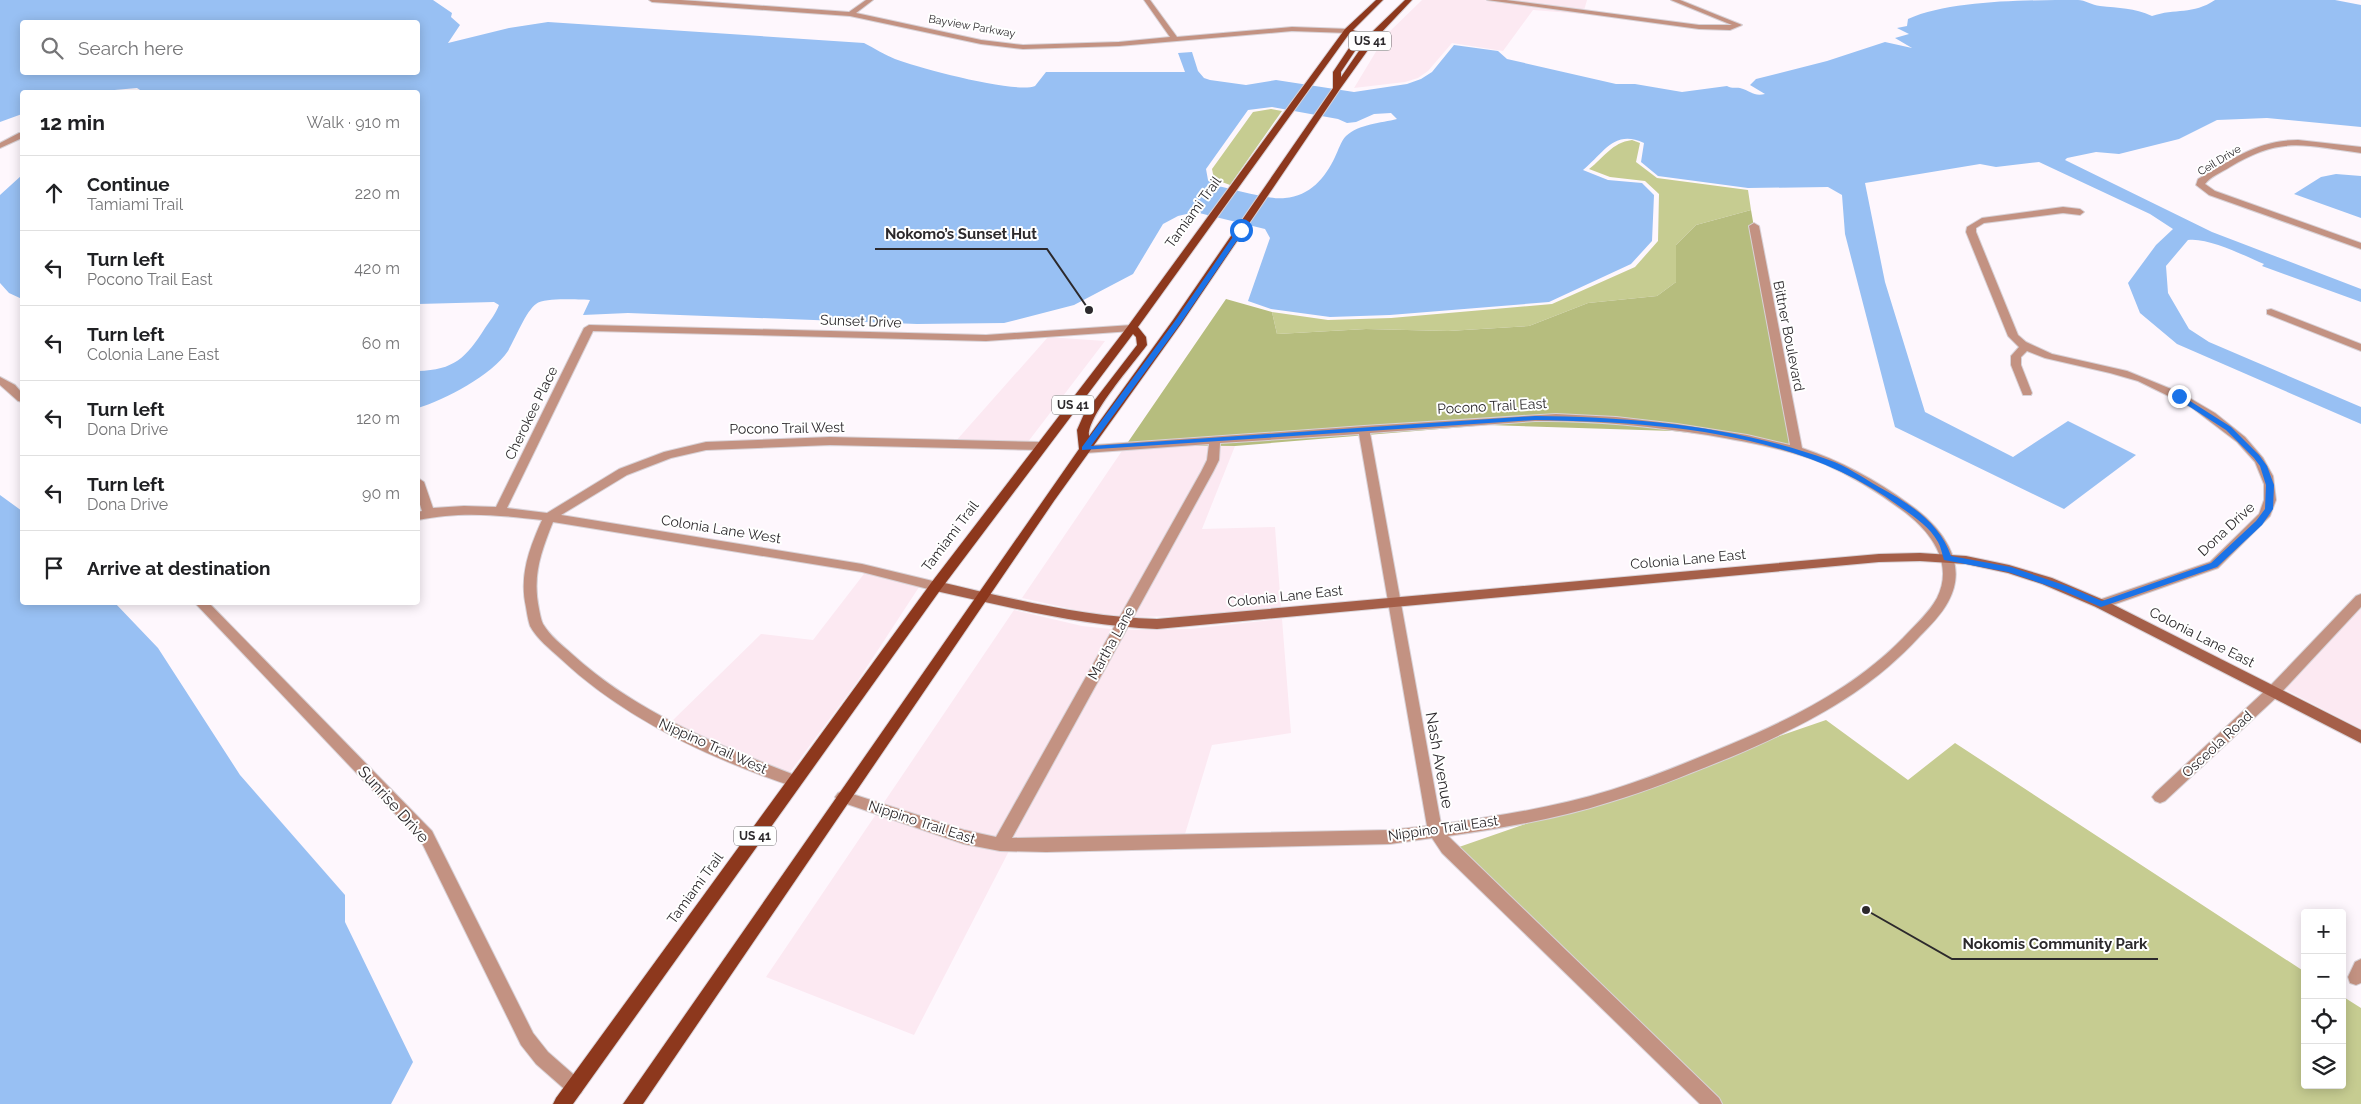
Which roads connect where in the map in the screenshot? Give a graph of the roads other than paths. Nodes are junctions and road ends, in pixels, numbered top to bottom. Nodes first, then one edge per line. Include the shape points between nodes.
1 (652, 0) edge
2 (870, 0) edge
3 (1147, 0) edge
4 (1380, 0) edge
5 (1409, 0) edge
6 (1490, 0) edge
7 (1674, 0) edge
8 (850, 14) junction
9 (1348, 31) junction
10 (1176, 40) junction
11 (1337, 88) junction
12 (20, 136) edge
13 (0, 146) edge
14 (2361, 150) edge
15 (2080, 212) dead end
16 (1754, 226) dead end
17 (2361, 246) edge
18 (2271, 312) dead end
19 (590, 328) joint
20 (1132, 328) junction
21 (2026, 346) junction
22 (2361, 348) edge
23 (0, 380) edge
24 (2027, 393) dead end
25 (20, 397) edge
26 (1364, 429) junction
27 (1215, 440) junction
28 (1042, 446) junction
29 (1085, 449) junction
30 (1797, 451) junction
31 (420, 495) edge
32 (500, 511) junction
33 (423, 514) edge
34 (550, 517) junction
35 (1947, 558) junction
36 (936, 586) junction
37 (983, 596) junction
38 (2361, 599) edge
39 (1394, 601) junction
40 (2101, 604) junction
41 (203, 605) edge
42 (1122, 624) junction
43 (2274, 691) junction
44 (2361, 737) edge
45 (795, 781) junction
46 (843, 796) junction
47 (2160, 797) dead end
48 (1436, 832) junction
49 (1000, 844) junction
50 (575, 1086) junction
51 (562, 1104) edge
52 (632, 1104) edge
53 (1713, 1104) edge

1 - 8 street, Bayview Parkway
2 - 8 street
3 - 10 street
4 - 9 main road, Tamiami Trail / US 41
5 - 11 main road, US 41 via 1375,34
6 - 7 street via 1699,27 1730,28 1738,25
8 - 10 street, Bayview Parkway via 1008,46 1068,47
9 - 10 street, Bayview Parkway via 1292,29
9 - 11 main road via 1359,39 1337,72
9 - 20 main road, Tamiami Trail / US 41
11 - 29 main road, US 41 via 1177,322
12 - 13 street
14 - 17 street, Ceil Drive via 2270,145 2201,181 2200,185 2212,193
15 - 21 street, Dona Drive via 2063,210 1982,221 1972,227 1971,232 2013,336
16 - 30 street, Bittner Boulevard
18 - 22 street
19 - 20 street, Sunset Drive via 978,338
19 - 32 street, Cherokee Place
20 - 28 main road, Tamiami Trail / US 41
20 - 29 main road via 1143,338 1142,345 1090,414 1083,430
21 - 24 street via 2016,356 2016,365
21 - 40 street, Dona Drive via 2126,374 2195,405 2229,428 2249,447 2263,466 2270,485 2271,501 2264,516 2214,565
23 - 25 street
26 - 27 street, Pocono Trail East
26 - 30 street, Pocono Trail East via 1506,419 1586,418 1717,433
26 - 39 street, Nash Avenue
27 - 29 street, Pocono Trail East
27 - 42 street, Martha Lane via 1213,460 1207,472
28 - 34 street, Pocono Trail West via 830,441 706,446 668,455 623,472
28 - 36 main road, Tamiami Trail / US 41
29 - 37 main road, US 41
30 - 35 street, Pocono Trail East via 1840,467 1906,506 1934,530 1942,541
31 - 33 street
32 - 33 street, Colonia Lane West
32 - 34 street, Colonia Lane West
34 - 36 street, Colonia Lane West via 862,568
34 - 45 street, Nippino Trail West via 534,553 529,591 536,624 547,640 583,672 653,719 725,754
35 - 39 street, Colonia Lane East via 1879,558
35 - 40 street, Colonia Lane East via 2008,569
35 - 48 street, Nippino Trail East via 1949,583 1945,596 1932,614 1887,664 1863,684 1816,712 1734,749 1609,796 1564,808
36 - 37 street, Colonia Lane East
36 - 45 main road, Tamiami Trail / US 41
37 - 42 street, Colonia Lane East via 1086,620
37 - 46 main road, US 41
38 - 43 street, Osceola Road
39 - 42 street, Colonia Lane East via 1190,623
39 - 48 street, Nash Avenue
40 - 43 street, Colonia Lane East
41 - 50 street, Sunrise Drive via 426,836 527,1039 542,1058
42 - 49 street, Martha Lane
43 - 44 street, Colonia Lane East
43 - 47 street, Osceola Road
45 - 50 main road, Tamiami Trail / US 41
46 - 49 street, Nippino Trail East via 964,837
46 - 52 main road, US 41
48 - 49 street, Nippino Trail East via 1390,837
48 - 53 street, Nash Avenue via 1513,913
50 - 51 main road, Tamiami Trail / US 41

